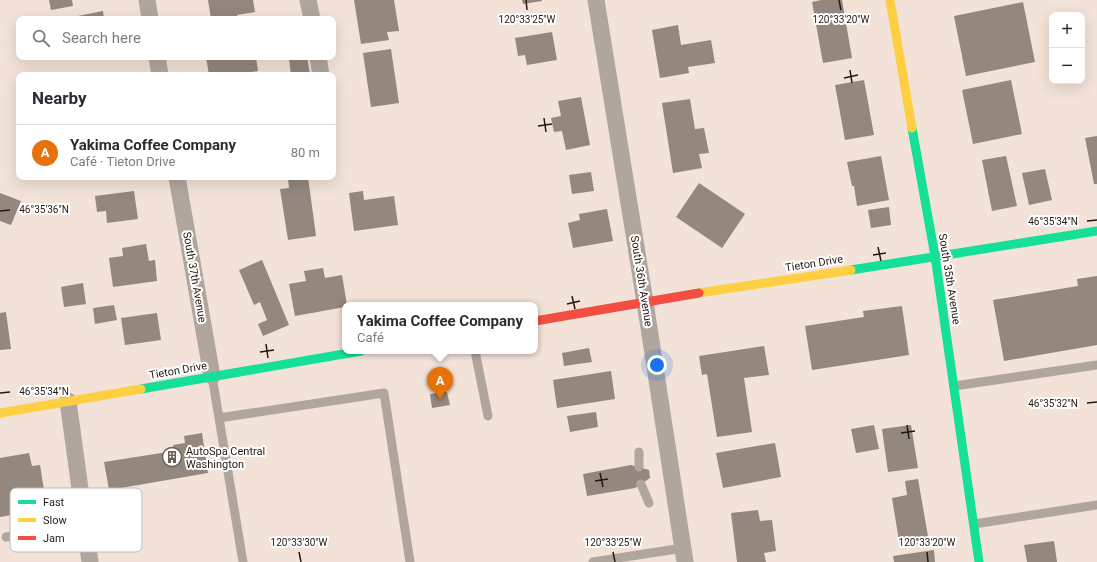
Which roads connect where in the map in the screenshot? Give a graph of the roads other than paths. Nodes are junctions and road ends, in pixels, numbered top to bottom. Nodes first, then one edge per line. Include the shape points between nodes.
1 (147, 0) edge
2 (308, 0) edge
3 (596, 0) edge
4 (890, 0) edge
5 (150, 16) edge
6 (311, 16) edge
7 (157, 60) edge
8 (318, 60) edge
9 (159, 72) edge
10 (320, 72) edge
11 (179, 180) edge
12 (1097, 231) edge
13 (935, 256) junction
14 (645, 302) junction
15 (538, 320) edge
16 (343, 354) edge
17 (476, 354) edge
18 (1097, 365) edge
19 (212, 376) junction
20 (954, 386) junction
21 (68, 401) junction
22 (0, 413) edge
23 (488, 416) dead end
24 (219, 418) junction
25 (639, 452) dead end
26 (639, 467) dead end
27 (641, 484) dead end
28 (80, 488) edge
29 (649, 502) dead end
30 (1097, 505) edge
31 (974, 524) junction
32 (10, 536) edge
33 (6, 537) dead end
34 (89, 552) edge
35 (684, 555) edge
36 (90, 562) edge
37 (243, 562) edge
38 (410, 562) edge
39 (593, 562) edge
40 (980, 562) edge

1 - 5 street
2 - 6 street
3 - 14 street, South 36th Avenue
4 - 13 main road, South 35th Avenue
7 - 9 street
8 - 10 street
11 - 19 street, South 37th Avenue
12 - 13 main road, Tieton Drive
13 - 14 main road, Tieton Drive
13 - 20 main road, South 35th Avenue
14 - 15 main road, Tieton Drive
14 - 35 street, South 36th Avenue
16 - 19 main road, Tieton Drive
17 - 23 lane
18 - 20 lane
19 - 21 main road, Tieton Drive
19 - 24 lane
20 - 31 main road, South 35th Avenue
21 - 22 main road, Tieton Drive
21 - 28 street
24 - 37 lane
24 - 38 lane via 384,393
25 - 26 lane
27 - 29 lane
30 - 31 lane
31 - 40 main road, South 35th Avenue
32 - 33 lane
34 - 36 street
35 - 39 lane

